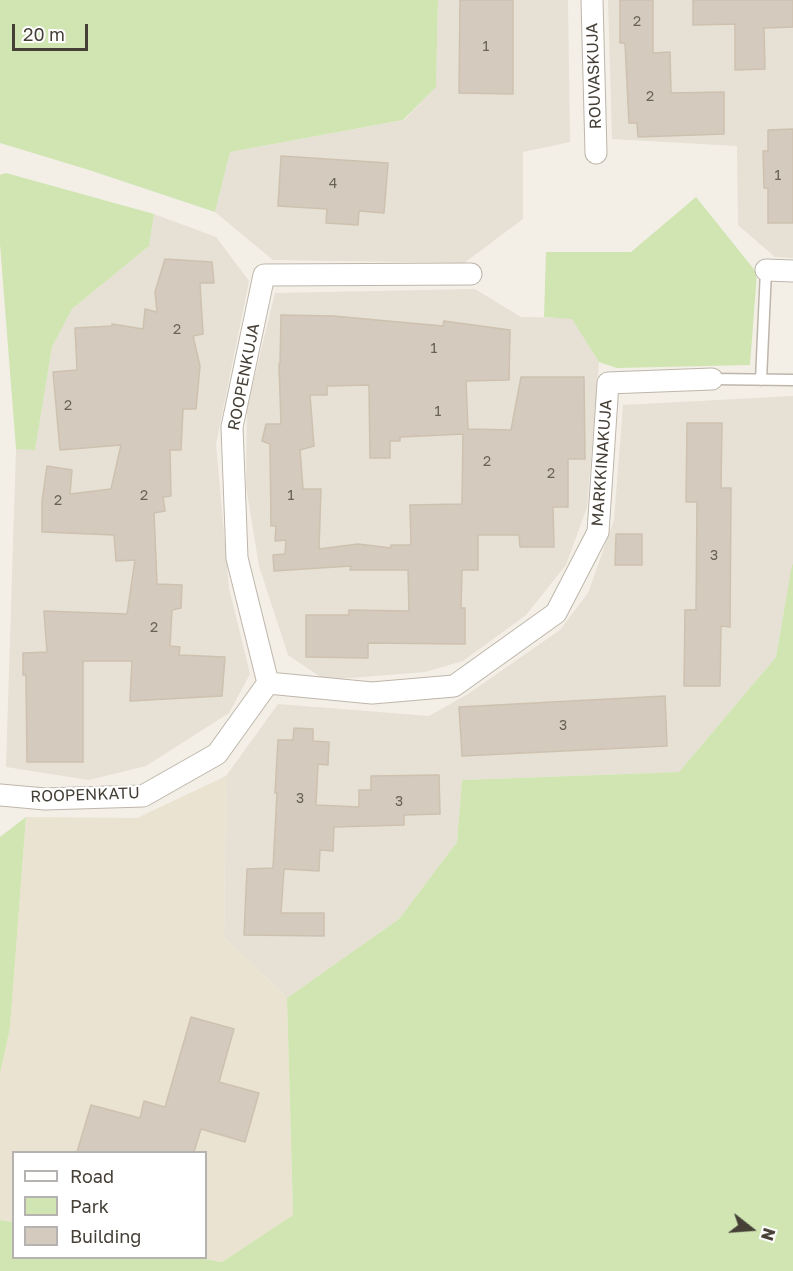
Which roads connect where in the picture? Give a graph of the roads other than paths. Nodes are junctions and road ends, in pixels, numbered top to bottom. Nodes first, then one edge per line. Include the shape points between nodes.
1 (592, 0) edge
2 (596, 153) dead end
3 (766, 270) joint
4 (793, 271) edge
5 (471, 274) dead end
6 (712, 379) joint
7 (761, 380) junction
8 (793, 380) edge
9 (268, 683) junction
10 (0, 795) edge

1 - 2 street, ROUVASKUJA
3 - 4 street
3 - 7 lane
5 - 9 street, ROOPENKUJA via 264,275 232,427 237,558
6 - 7 lane
6 - 9 street, MARKKINAKUJA via 608,383 598,532 556,612 454,686 372,693
7 - 8 lane
9 - 10 street, ROOPENKATU via 217,754 143,796 45,799

